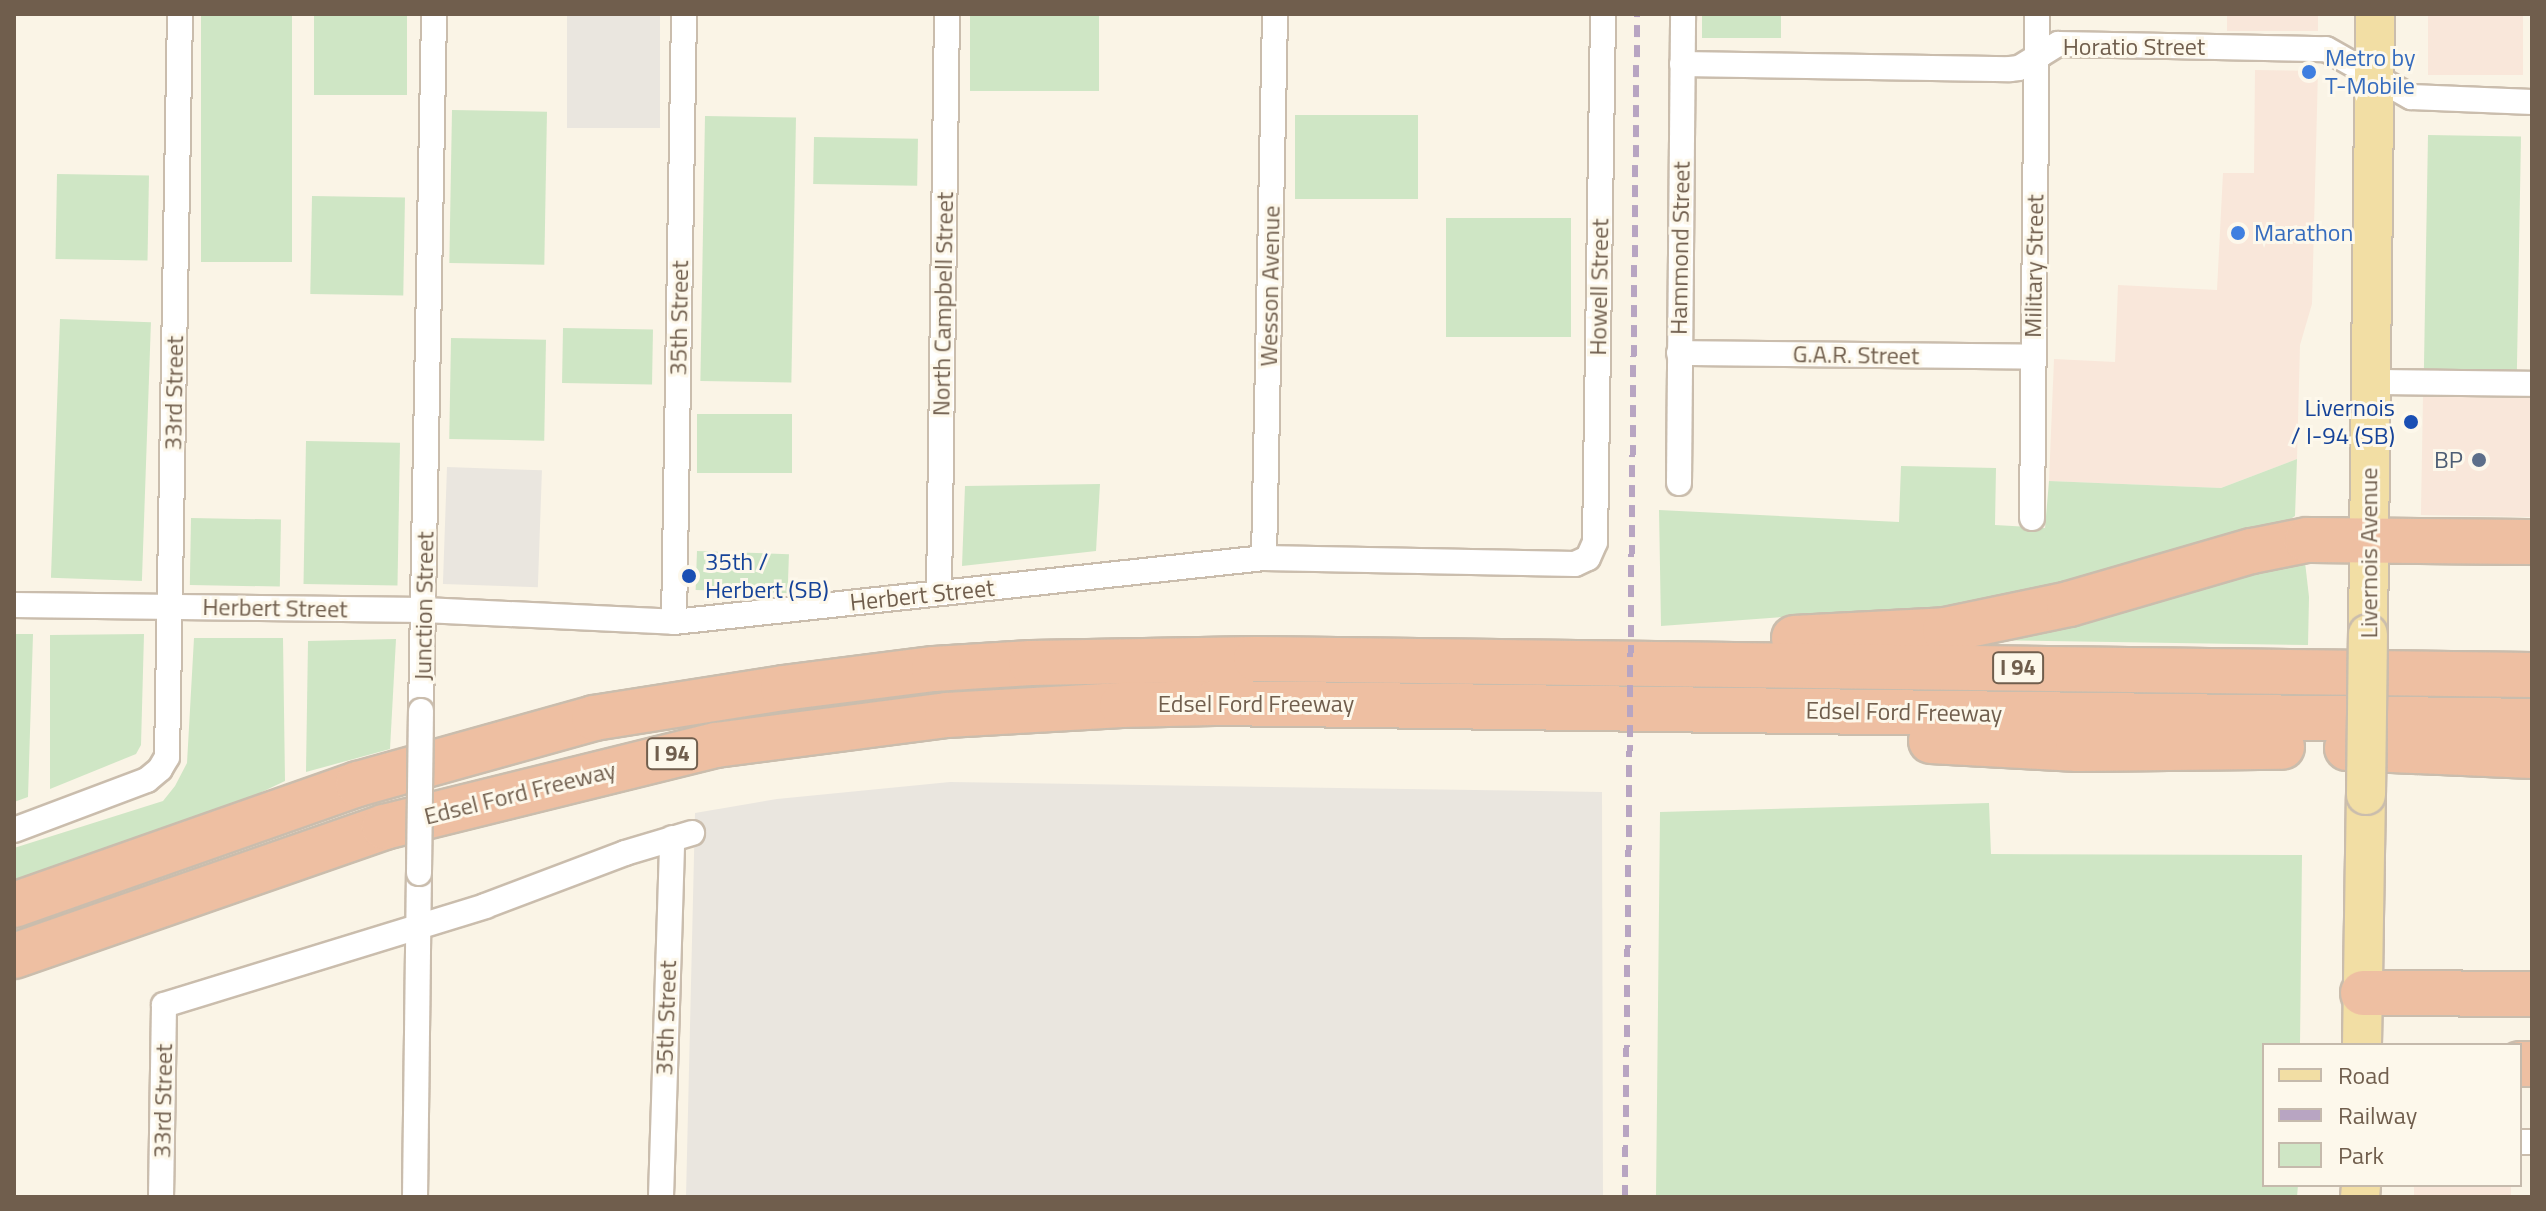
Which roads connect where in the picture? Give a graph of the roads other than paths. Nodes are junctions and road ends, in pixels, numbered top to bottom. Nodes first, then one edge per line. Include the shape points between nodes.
1 (180, 14) edge
2 (434, 14) edge
3 (684, 14) edge
4 (947, 14) edge
5 (1275, 14) edge
6 (1603, 14) edge
7 (1683, 14) edge
8 (2037, 14) edge
9 (2375, 14) edge
10 (2036, 56) junction
11 (1682, 64) junction
12 (2375, 78) junction
13 (2532, 102) edge
14 (1679, 353) junction
15 (2033, 357) junction
16 (2371, 382) junction
17 (2532, 384) edge
18 (1679, 483) dead end
19 (2032, 518) dead end
20 (2532, 542) edge
21 (2368, 551) junction
22 (1264, 558) junction
23 (1588, 558) joint
24 (939, 593) junction
25 (14, 605) edge
26 (170, 607) junction
27 (424, 610) junction
28 (674, 622) junction
29 (1504, 661) junction
30 (2532, 675) edge
31 (1577, 709) junction
32 (2532, 721) edge
33 (2532, 756) edge
34 (14, 830) edge
35 (14, 905) edge
36 (115, 922) junction
37 (420, 926) junction
38 (14, 956) edge
39 (14, 981) edge
40 (2363, 993) junction
41 (2532, 994) edge
42 (2362, 1043) edge
43 (161, 1197) edge
44 (415, 1197) edge
45 (661, 1197) edge

1 - 26 street, 33rd Street
2 - 27 street, Junction Street
3 - 28 street, 35th Street
4 - 24 street, North Campbell Street
5 - 22 street, Wesson Avenue
6 - 23 street, Howell Street via 1595,542
7 - 11 street, Hammond Street
8 - 10 street, Military Street
9 - 12 main road, Livernois Avenue
10 - 11 street, Horatio Street via 2010,69
10 - 12 street, Horatio Street via 2058,44 2326,49
10 - 15 street, Military Street
11 - 14 street, Hammond Street
12 - 13 street, Horatio Street via 2411,97
12 - 16 main road, Livernois Avenue
14 - 15 street, G.A.R. Street
14 - 18 street, Hammond Street
15 - 19 street, Military Street
16 - 17 street
16 - 21 main road, Livernois Avenue
20 - 21 highway
21 - 29 highway via 2307,540 2069,604 1945,630 1573,647
21 - 40 main road, Livernois Avenue, bridge
22 - 23 street, Herbert Street via 1575,564
22 - 24 street, Herbert Street
24 - 28 street, Herbert Street
25 - 26 street, Herbert Street
26 - 27 street, Herbert Street
26 - 34 street, 33rd Street via 168,742 160,769 147,780
27 - 28 street, Herbert Street
27 - 37 street, Junction Street, bridge
29 - 30 highway, Edsel Ford Freeway / I 94
29 - 35 highway, Edsel Ford Freeway / I 94 via 1256,659 934,669 594,718 358,784
31 - 32 highway, Edsel Ford Freeway / I 94
31 - 33 highway via 1697,731 2078,749 2294,746
31 - 36 highway, Edsel Ford Freeway / I 94 via 1122,705 947,715 716,745 384,827
36 - 38 highway, Edsel Ford Freeway / I 94
36 - 39 highway via 53,963
37 - 43 street, 33rd Street via 164,1005
37 - 44 street, Junction Street
37 - 45 street, 35th Street via 682,836
40 - 41 highway
40 - 42 main road, Livernois Avenue

